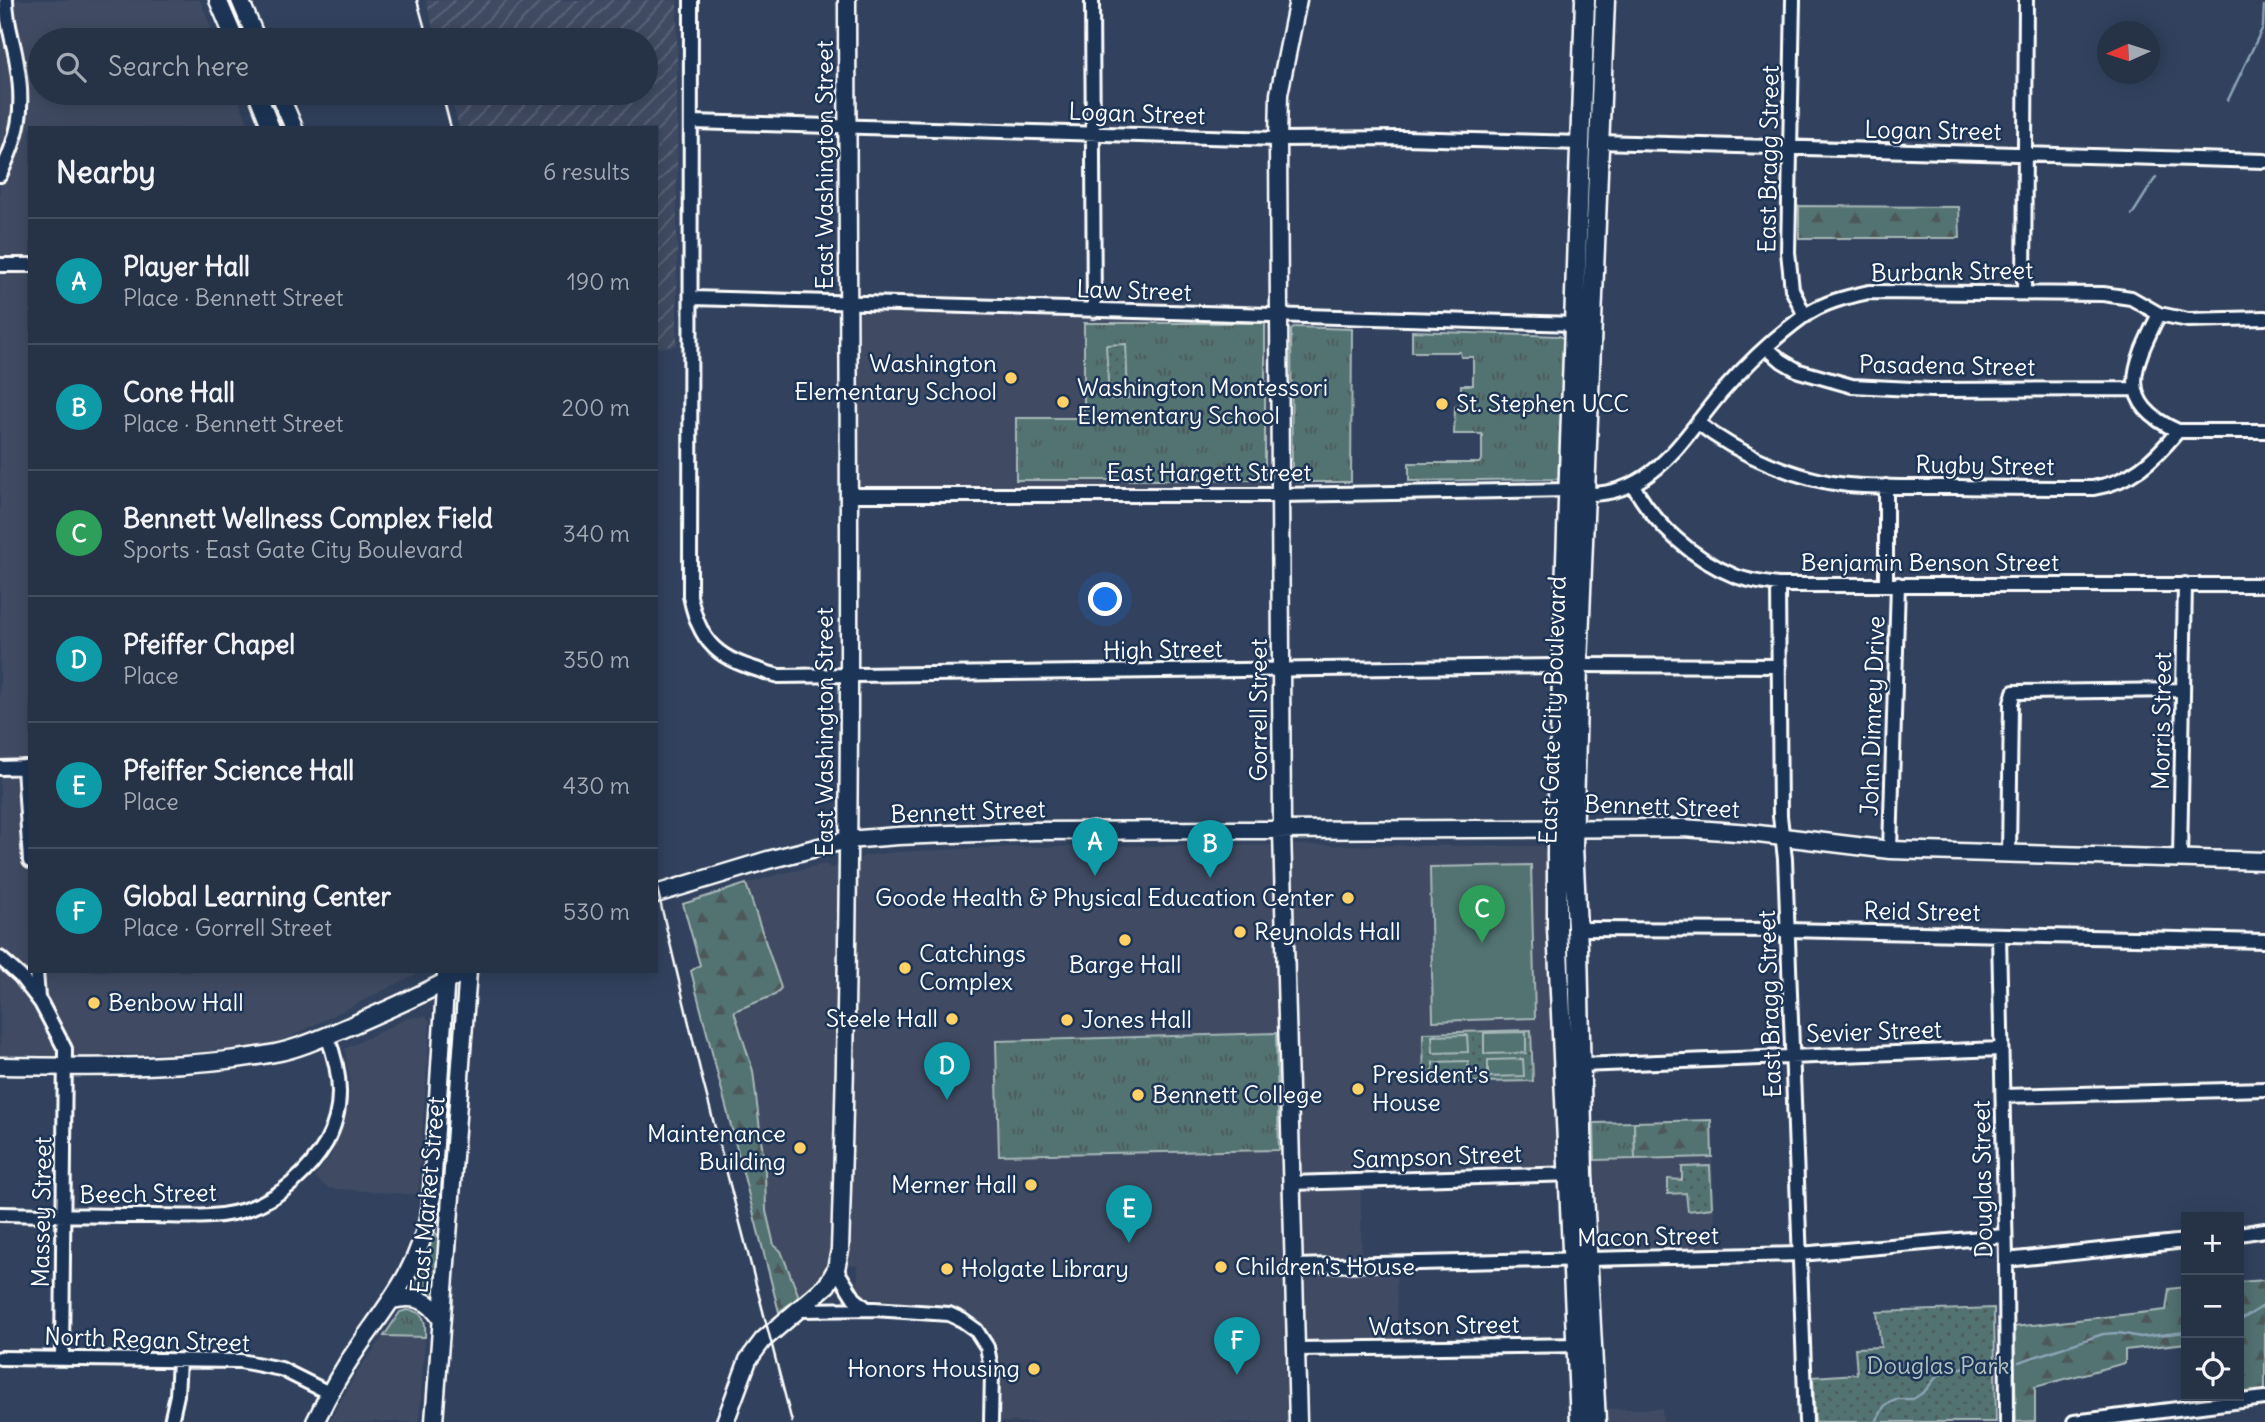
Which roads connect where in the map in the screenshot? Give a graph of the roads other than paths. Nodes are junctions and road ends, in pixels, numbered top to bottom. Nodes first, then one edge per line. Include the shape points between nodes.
1 (6, 0) edge
2 (218, 0) edge
3 (240, 0) edge
4 (691, 0) edge
5 (847, 0) edge
6 (1092, 0) edge
7 (1298, 0) edge
8 (1585, 0) edge
9 (1605, 0) edge
10 (1793, 0) edge
11 (2026, 0) edge
12 (229, 28) edge
13 (252, 28) edge
14 (262, 105) edge
15 (284, 105) edge
16 (692, 122) junction
17 (270, 126) edge
18 (293, 126) edge
19 (848, 126) junction
20 (1092, 133) junction
21 (1278, 139) junction
22 (1590, 142) junction
23 (1790, 149) junction
24 (2025, 155) junction
25 (2265, 162) edge
26 (0, 175) edge
27 (0, 264) edge
28 (28, 265) edge
29 (2024, 292) junction
30 (692, 298) junction
31 (848, 302) junction
32 (1094, 311) junction
33 (2159, 314) junction
34 (1278, 316) junction
35 (1805, 316) junction
36 (2265, 318) edge
37 (1575, 324) junction
38 (1767, 348) junction
39 (2134, 389) junction
40 (1698, 423) junction
41 (2178, 431) junction
42 (2265, 431) edge
43 (1633, 485) junction
44 (1886, 486) junction
45 (1576, 492) junction
46 (850, 495) junction
47 (1280, 495) junction
48 (1892, 584) junction
49 (2185, 584) junction
50 (1778, 585) junction
51 (2265, 585) edge
52 (1570, 665) junction
53 (1779, 666) junction
54 (1281, 670) junction
55 (849, 675) junction
56 (2183, 690) junction
57 (27, 767) edge
58 (0, 768) edge
59 (28, 798) edge
60 (1565, 827) junction
61 (1282, 831) junction
62 (1782, 838) junction
63 (848, 841) junction
64 (1890, 850) junction
65 (2008, 855) junction
66 (2180, 859) junction
67 (2265, 861) edge
68 (658, 893) edge
69 (1577, 929) junction
70 (1787, 930) junction
71 (1999, 935) junction
72 (2265, 941) edge
73 (0, 958) edge
74 (36, 973) edge
75 (467, 973) edge
76 (446, 977) edge
77 (38, 998) junction
78 (327, 1036) junction
79 (2001, 1049) junction
80 (1793, 1056) junction
81 (1580, 1065) junction
82 (0, 1066) edge
83 (65, 1066) junction
84 (2265, 1089) edge
85 (2003, 1096) junction
86 (1575, 1174) junction
87 (1292, 1183) junction
88 (431, 1206) junction
89 (0, 1214) edge
90 (63, 1216) junction
91 (2265, 1230) edge
92 (447, 1232) junction
93 (2244, 1233) edge
94 (2004, 1236) junction
95 (2181, 1242) edge
96 (1800, 1254) junction
97 (1579, 1260) junction
98 (2006, 1260) junction
99 (1293, 1266) junction
100 (836, 1269) junction
101 (392, 1300) junction
102 (867, 1309) junction
103 (800, 1310) junction
104 (441, 1319) junction
105 (1584, 1345) junction
106 (1296, 1349) junction
107 (0, 1358) edge
108 (62, 1358) junction
109 (179, 1361) junction
110 (329, 1393) junction
111 (2265, 1398) edge
112 (171, 1422) edge
113 (315, 1422) edge
114 (434, 1422) edge
115 (724, 1422) edge
116 (991, 1422) edge
117 (1298, 1422) edge
118 (1580, 1422) edge
119 (1596, 1422) edge
120 (1806, 1422) edge
121 (2007, 1422) edge
122 (2074, 1422) edge

1 - 26 street via 21,111 20,127
2 - 12 street
3 - 13 street
4 - 16 street, High Street
5 - 19 street, East Washington Street
6 - 20 street
7 - 21 street, Gorrell Street via 1279,94
8 - 22 main road, East Gate City Boulevard
9 - 22 main road, East Gate City Boulevard
10 - 23 street, East Bragg Street
11 - 24 street
14 - 17 street
15 - 18 street
16 - 19 street, Logan Street
16 - 30 street, High Street
19 - 20 street, Logan Street
19 - 31 street, East Washington Street
20 - 21 street, Logan Street
20 - 32 street
21 - 22 street, Logan Street
21 - 34 street, Gorrell Street
22 - 23 street, Logan Street
22 - 37 main road, East Gate City Boulevard
22 - 45 main road, East Gate City Boulevard
23 - 24 street, Logan Street
23 - 35 street, East Bragg Street via 1789,274
24 - 25 street, Logan Street
24 - 29 street
27 - 28 street
29 - 33 street, Burbank Street via 2131,298
29 - 35 street, Burbank Street via 1869,292 1838,299
30 - 31 street, Law Street
30 - 55 street, High Street via 690,596 695,619 703,635 734,663 779,676
31 - 32 street, Law Street
31 - 46 street, East Washington Street
32 - 34 street, Law Street
33 - 36 street, Burbank Street via 2188,320
33 - 39 street via 2134,370
34 - 37 street, Law Street
34 - 47 street, Gorrell Street
35 - 38 street, Burbank Street
37 - 45 main road, East Gate City Boulevard
38 - 39 street, Pasadena Street via 1799,371 1852,386
38 - 40 street, Burbank Street
39 - 41 street via 2148,412
40 - 43 street, Burbank Street via 1655,470
40 - 44 street, Rugby Street via 1765,463 1846,485
41 - 42 street
41 - 44 street, Rugby Street via 2146,466 2109,486
43 - 45 street, Burbank Street via 1609,493
43 - 50 street, Benjamin Benson Street via 1648,511 1694,552 1734,575
44 - 48 street, John Dimrey Drive
45 - 47 street, East Hargett Street
45 - 52 main road, East Gate City Boulevard
46 - 47 street, East Hargett Street
46 - 55 street, East Washington Street
47 - 54 street, Gorrell Street
48 - 49 street, Benjamin Benson Street
48 - 50 street, Benjamin Benson Street
48 - 64 street, John Dimrey Drive
49 - 51 street, Benjamin Benson Street
49 - 56 street, Morris Street
50 - 53 street, East Bragg Street
52 - 53 street, High Street
52 - 54 street, High Street
52 - 60 main road, East Gate City Boulevard
53 - 62 street, East Bragg Street
54 - 55 street, High Street
54 - 61 street, Gorrell Street
55 - 63 street, East Washington Street
56 - 65 street via 2014,692
56 - 66 street, Morris Street
57 - 58 street
57 - 59 street
60 - 61 street, Bennett Street
60 - 62 street, Bennett Street via 1683,828
60 - 69 main road, East Gate City Boulevard
60 - 86 main road, East Gate City Boulevard via 1557,927
61 - 63 street, Bennett Street via 1033,831
61 - 87 street, Gorrell Street
62 - 64 street, Bennett Street
62 - 70 street, East Bragg Street
63 - 68 street, Bennett Street
63 - 100 street, East Washington Street via 845,1119
64 - 65 street, Bennett Street
65 - 66 street, Bennett Street
66 - 67 street, Bennett Street
69 - 70 street, Reid Street
69 - 81 main road, East Gate City Boulevard
70 - 71 street, Reid Street
70 - 80 street, East Bragg Street
71 - 72 street, Reid Street
71 - 79 street, Douglas Street
73 - 77 street, Massey Street
74 - 77 street
75 - 92 street, East Market Street
76 - 78 street via 384,1012
76 - 88 street, East Market Street
77 - 83 street, Massey Street via 65,1049
78 - 83 street via 275,1053 222,1062
78 - 90 street, Beech Street via 340,1088 332,1132 308,1169 271,1199 233,1213 198,1216
79 - 80 street, Sevier Street
79 - 85 street, Douglas Street
80 - 81 street, Sevier Street
80 - 96 street, East Bragg Street
81 - 86 main road, East Gate City Boulevard
82 - 83 street
83 - 90 street, Massey Street
84 - 85 street
85 - 94 street, Douglas Street
86 - 87 street, Sampson Street
86 - 97 main road, East Gate City Boulevard
87 - 99 street, Gorrell Street
88 - 92 street via 439,1227
88 - 101 street, East Market Street via 418,1255
89 - 90 street, Beech Street
90 - 108 street, Massey Street
91 - 93 street
92 - 104 street, East Market Street
94 - 96 street, Macon Street
94 - 98 street, Douglas Street
95 - 98 street
96 - 97 street, Macon Street
96 - 120 street, East Bragg Street
97 - 99 street, Macon Street
97 - 105 main road, East Gate City Boulevard
98 - 121 street, Douglas Street
99 - 106 street, Gorrell Street
100 - 102 street via 854,1298
100 - 103 street via 827,1285
101 - 104 street via 414,1297 425,1301
101 - 110 street, East Market Street
102 - 103 street
102 - 116 street via 949,1314 976,1330 987,1346 992,1372
103 - 115 street via 763,1340 748,1360
104 - 114 street, East Market Street
105 - 106 street, Watson Street
105 - 118 main road, East Gate City Boulevard
105 - 119 main road, East Gate City Boulevard
106 - 117 street, Gorrell Street
107 - 108 street, North Regan Street
108 - 109 street, North Regan Street
109 - 110 street, North Regan Street via 265,1365
109 - 112 street
110 - 113 street, East Market Street
111 - 122 street

